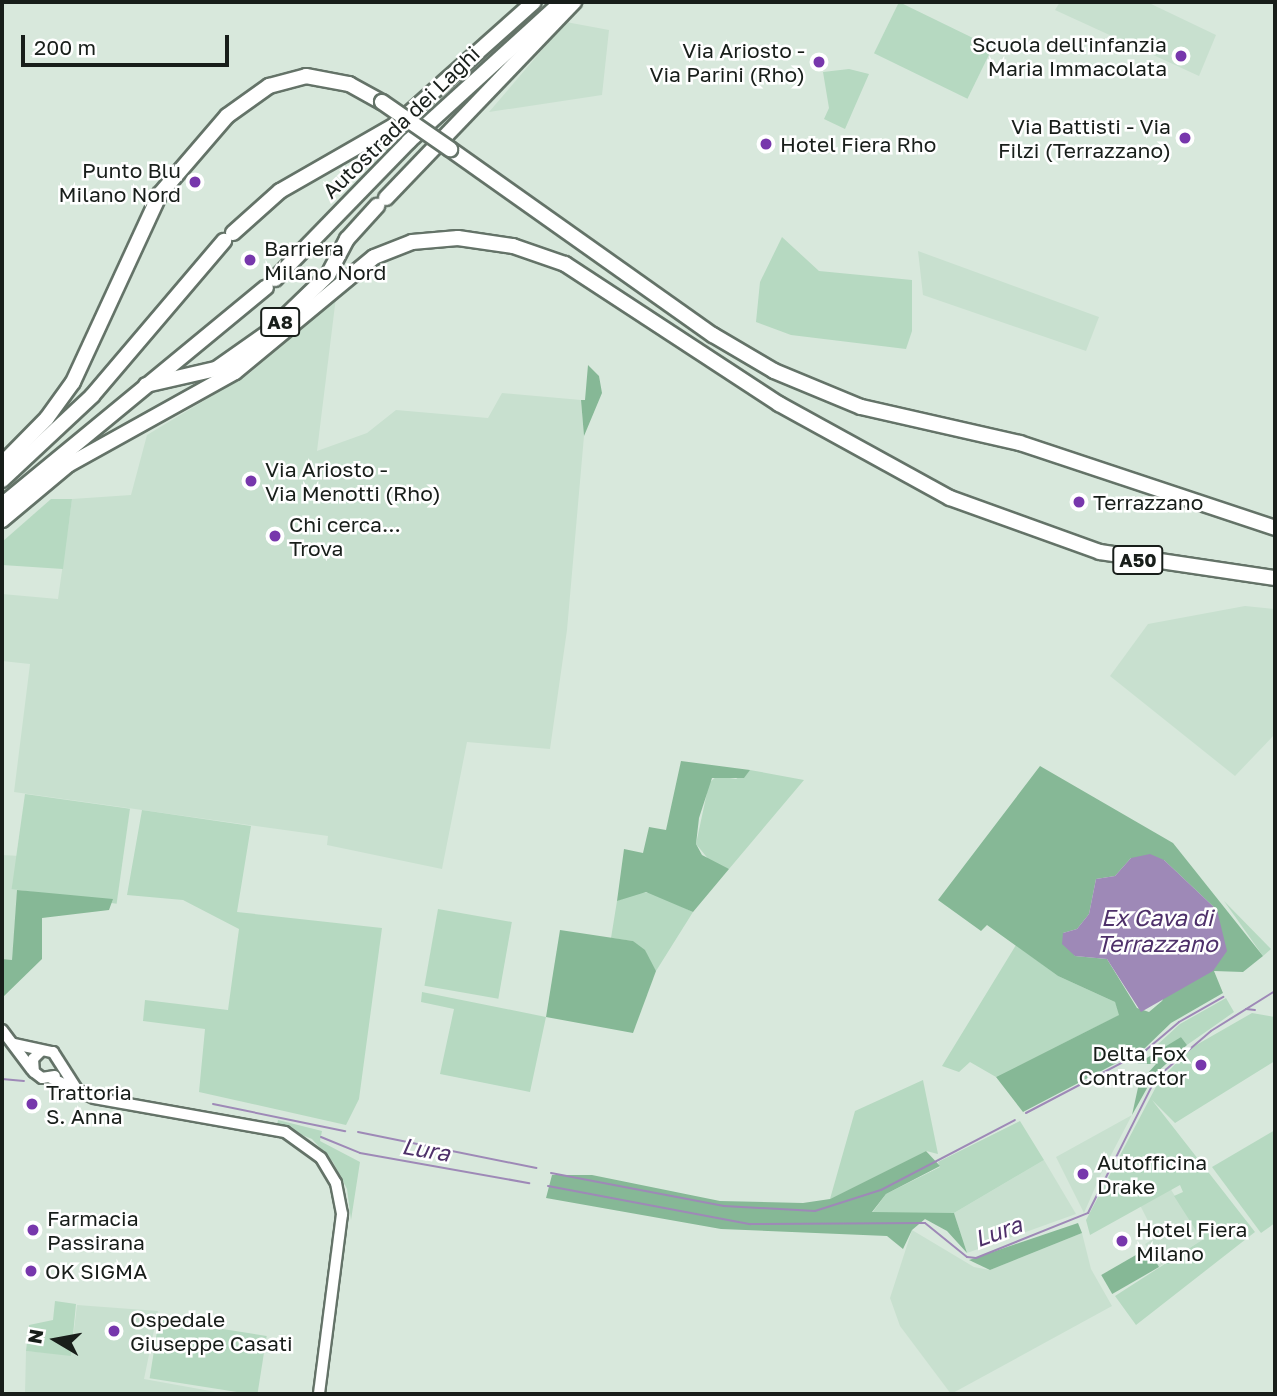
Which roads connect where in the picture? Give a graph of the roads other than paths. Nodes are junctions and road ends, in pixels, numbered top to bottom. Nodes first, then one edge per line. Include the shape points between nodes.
1 (534, 2) edge
2 (562, 2) edge
3 (574, 2) edge
4 (145, 385) junction
5 (2, 464) edge
6 (2, 480) edge
7 (2, 505) edge
8 (2, 520) edge
9 (1275, 528) edge
10 (1275, 578) edge
11 (2, 1030) edge
12 (14, 1044) junction
13 (41, 1051) junction
14 (60, 1063) junction
15 (33, 1070) junction
16 (51, 1078) junction
17 (78, 1091) junction
18 (319, 1394) edge

1 - 6 highway, Autostrada dei Laghi via 397,124 280,191 228,237 92,396
2 - 4 highway, Autostrada dei Laghi / A8 via 409,141 271,283
3 - 4 highway, A8 via 381,202 347,239 328,275 270,331 216,369
4 - 7 highway, Autostrada dei Laghi / A8
5 - 9 highway, bridge via 73,382 155,203 227,116 269,86 306,76 349,83 382,102 745,355 825,394 1093,466
8 - 10 highway, A50 via 76,460 236,372 344,278 386,251 427,240 471,239 525,249 575,270 779,404 950,498 1117,556
11 - 12 street
12 - 13 street
12 - 15 street
13 - 14 street via 53,1052
13 - 15 street via 33,1059
14 - 16 street
14 - 17 street
15 - 16 street
16 - 17 street
17 - 18 street via 276,1130 312,1156 326,1176 339,1238

